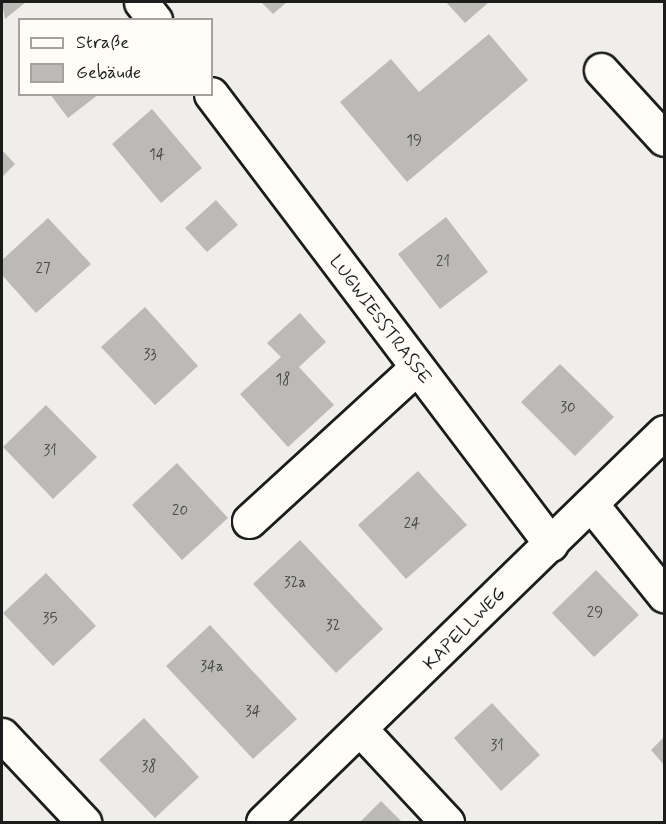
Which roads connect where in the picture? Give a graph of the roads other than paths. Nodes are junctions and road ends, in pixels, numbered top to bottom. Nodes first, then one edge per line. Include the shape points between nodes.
1 (141, 2) edge
2 (153, 18) edge
3 (601, 70) dead end
4 (212, 96) edge
5 (664, 139) edge
6 (416, 368) junction
7 (664, 432) edge
8 (591, 504) junction
9 (249, 521) dead end
10 (551, 544) junction
11 (664, 595) edge
12 (362, 731) junction
13 (2, 735) edge
14 (84, 822) edge
15 (263, 822) edge
16 (447, 822) edge

1 - 2 street
3 - 5 street
4 - 6 street, LUGWIESSTRASSE
6 - 9 street
6 - 10 street, LUGWIESSTRASSE
7 - 8 street, KAPELLWEG
8 - 10 street, KAPELLWEG
8 - 11 street
10 - 12 street, KAPELLWEG
12 - 15 street, KAPELLWEG
12 - 16 street
13 - 14 street

